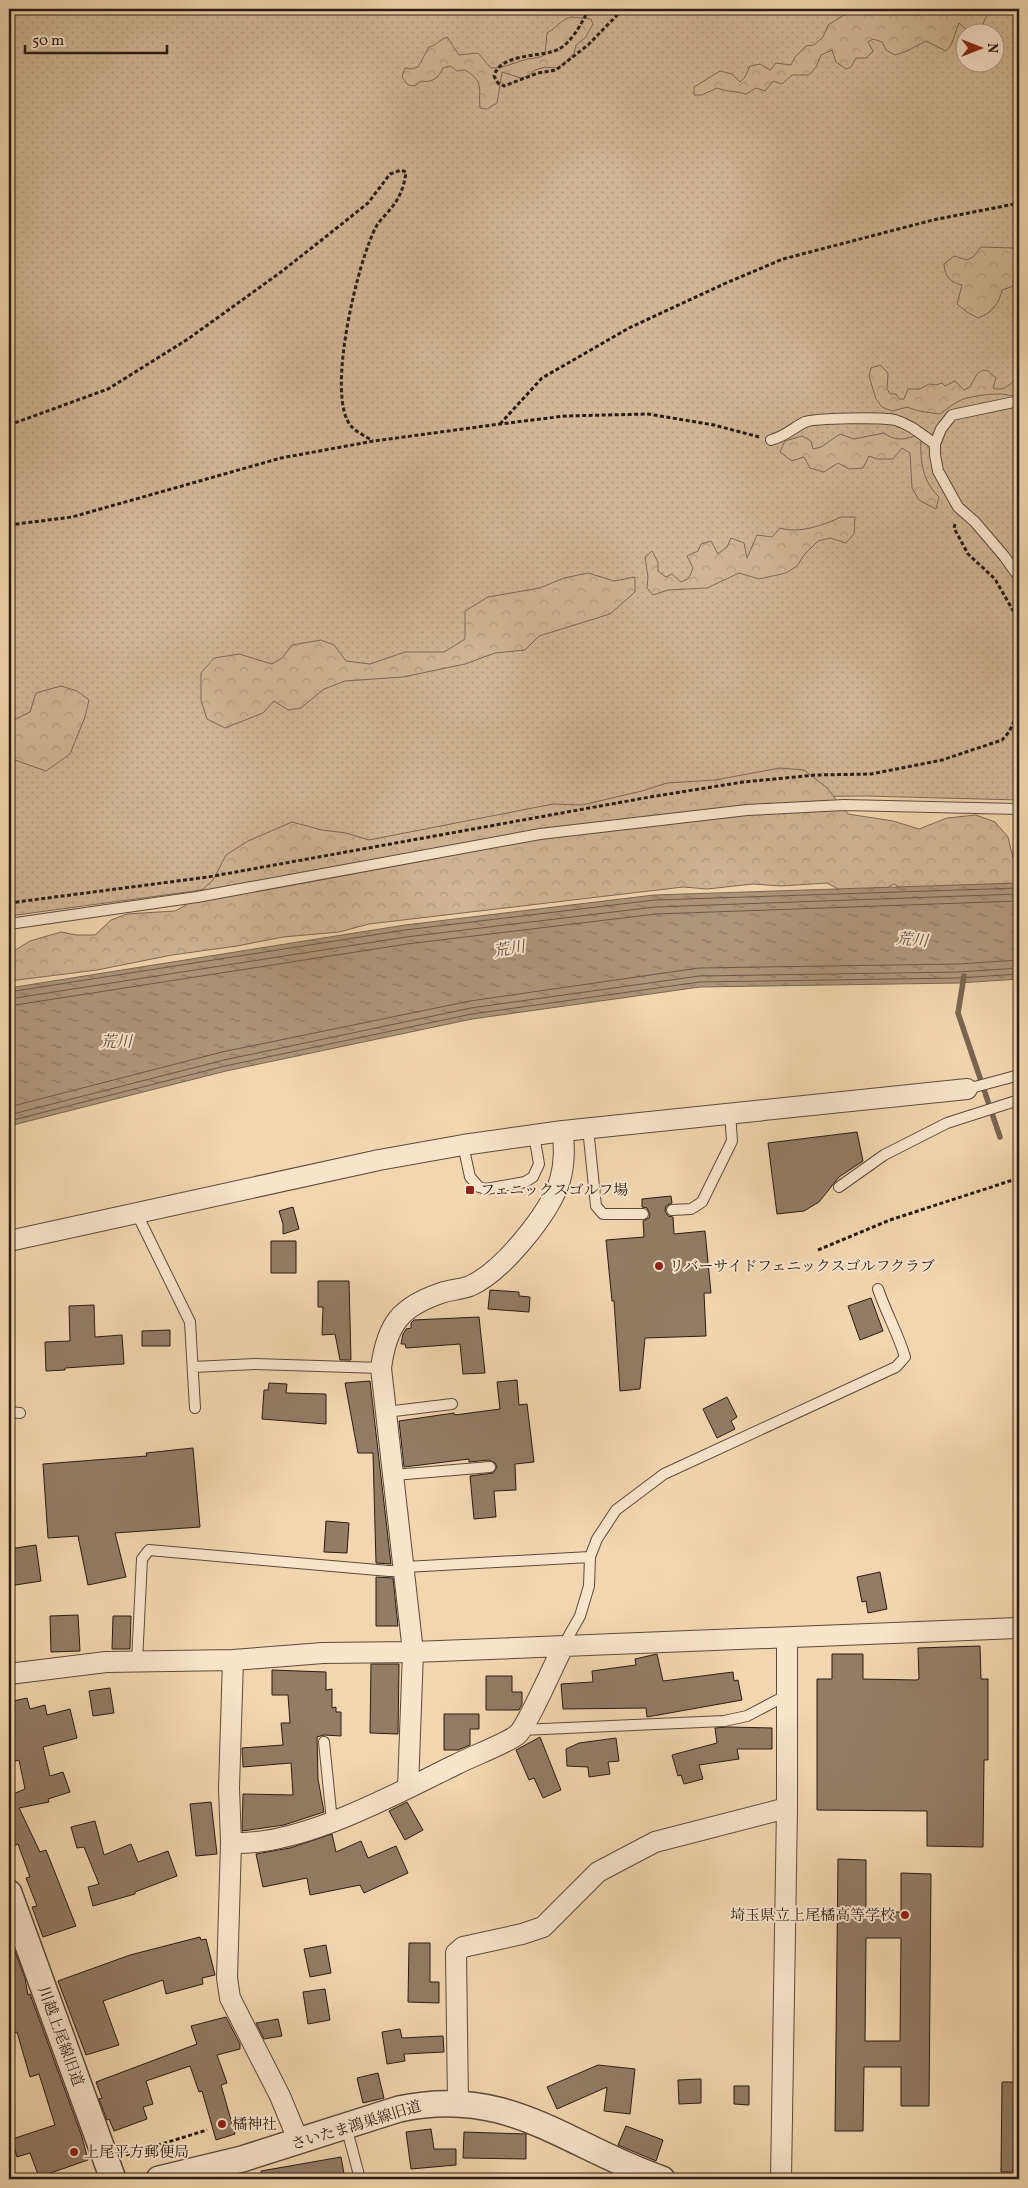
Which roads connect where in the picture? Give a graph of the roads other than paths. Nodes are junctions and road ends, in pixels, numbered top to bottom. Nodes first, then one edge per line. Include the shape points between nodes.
1 (1019, 401) edge
2 (771, 440) road end
3 (935, 444) junction
4 (1019, 577) edge
5 (1019, 809) edge
6 (9, 924) edge
7 (1019, 1075) edge
8 (967, 1088) joint
9 (1019, 1100) edge
10 (730, 1112) junction
11 (588, 1128) junction
12 (563, 1131) junction
13 (534, 1135) junction
14 (463, 1145) junction
15 (839, 1187) dead end
16 (672, 1210) dead end
17 (138, 1214) junction
18 (643, 1214) dead end
19 (9, 1241) edge
20 (878, 1289) dead end
21 (193, 1367) junction
22 (381, 1368) junction
23 (452, 1404) dead end
24 (195, 1408) dead end
25 (9, 1412) edge
26 (386, 1412) junction
27 (20, 1413) dead end
28 (490, 1467) dead end
29 (394, 1475) junction
30 (590, 1557) junction
31 (405, 1569) junction
32 (1019, 1628) edge
33 (786, 1638) junction
34 (563, 1647) junction
35 (413, 1652) junction
36 (233, 1660) junction
37 (137, 1662) junction
38 (9, 1674) edge
39 (787, 1695) junction
40 (521, 1730) junction
41 (324, 1742) dead end
42 (408, 1788) junction
43 (787, 1808) junction
44 (332, 1821) junction
45 (230, 1843) junction
46 (9, 1893) edge
47 (458, 2102) junction
48 (346, 2126) junction
49 (299, 2142) junction
50 (110, 2170) edge
51 (158, 2179) edge
52 (360, 2179) edge
53 (662, 2179) edge
54 (781, 2179) edge

1 - 3 lane via 952,415
2 - 3 lane via 807,422 872,419 894,420
3 - 4 lane via 938,471 958,507 992,542
5 - 6 lane via 844,805 746,810 540,834 197,897
7 - 8 lane
8 - 10 street
9 - 15 lane via 947,1123 884,1155
10 - 11 street
10 - 16 lane via 732,1141 702,1202 691,1209
11 - 12 street
11 - 18 lane via 596,1206 603,1214
12 - 13 street
12 - 22 street via 565,1155 560,1181 530,1233 489,1274 470,1286 443,1292 399,1315 389,1333
13 - 14 street
13 - 14 lane via 539,1164 534,1177 525,1182 486,1189 479,1187 470,1177
14 - 17 street via 379,1160
17 - 19 street
17 - 21 lane via 190,1322
20 - 30 lane via 905,1357 896,1367 664,1474 616,1510 597,1539
21 - 22 lane via 255,1364
21 - 24 lane
22 - 26 street
23 - 26 lane
25 - 27 lane
26 - 29 street
28 - 29 lane
29 - 31 street
30 - 31 lane
30 - 34 lane via 589,1586 580,1616
31 - 35 street
31 - 37 lane via 389,1571 149,1550 142,1559
32 - 33 street
33 - 34 street
33 - 39 street
34 - 35 street
34 - 40 street
35 - 36 street via 323,1653
35 - 42 street
36 - 37 street
36 - 45 street
37 - 38 street via 106,1662
39 - 40 lane via 747,1716 724,1721
39 - 43 street
40 - 42 street
41 - 44 lane
42 - 44 street
43 - 47 street via 655,1842 598,1872 543,1927 463,1947 456,1953
43 - 54 street
44 - 45 street via 298,1834 250,1844
45 - 49 street via 227,1950 230,1998 280,2096
46 - 50 street, 川越上尾線旧道
47 - 48 street, さいたま鴻巣線旧道 via 425,2103
47 - 53 street, さいたま鴻巣線旧道 via 508,2112 546,2125 641,2172
48 - 49 street, さいたま鴻巣線旧道
48 - 52 lane
49 - 51 street, さいたま鴻巣線旧道

